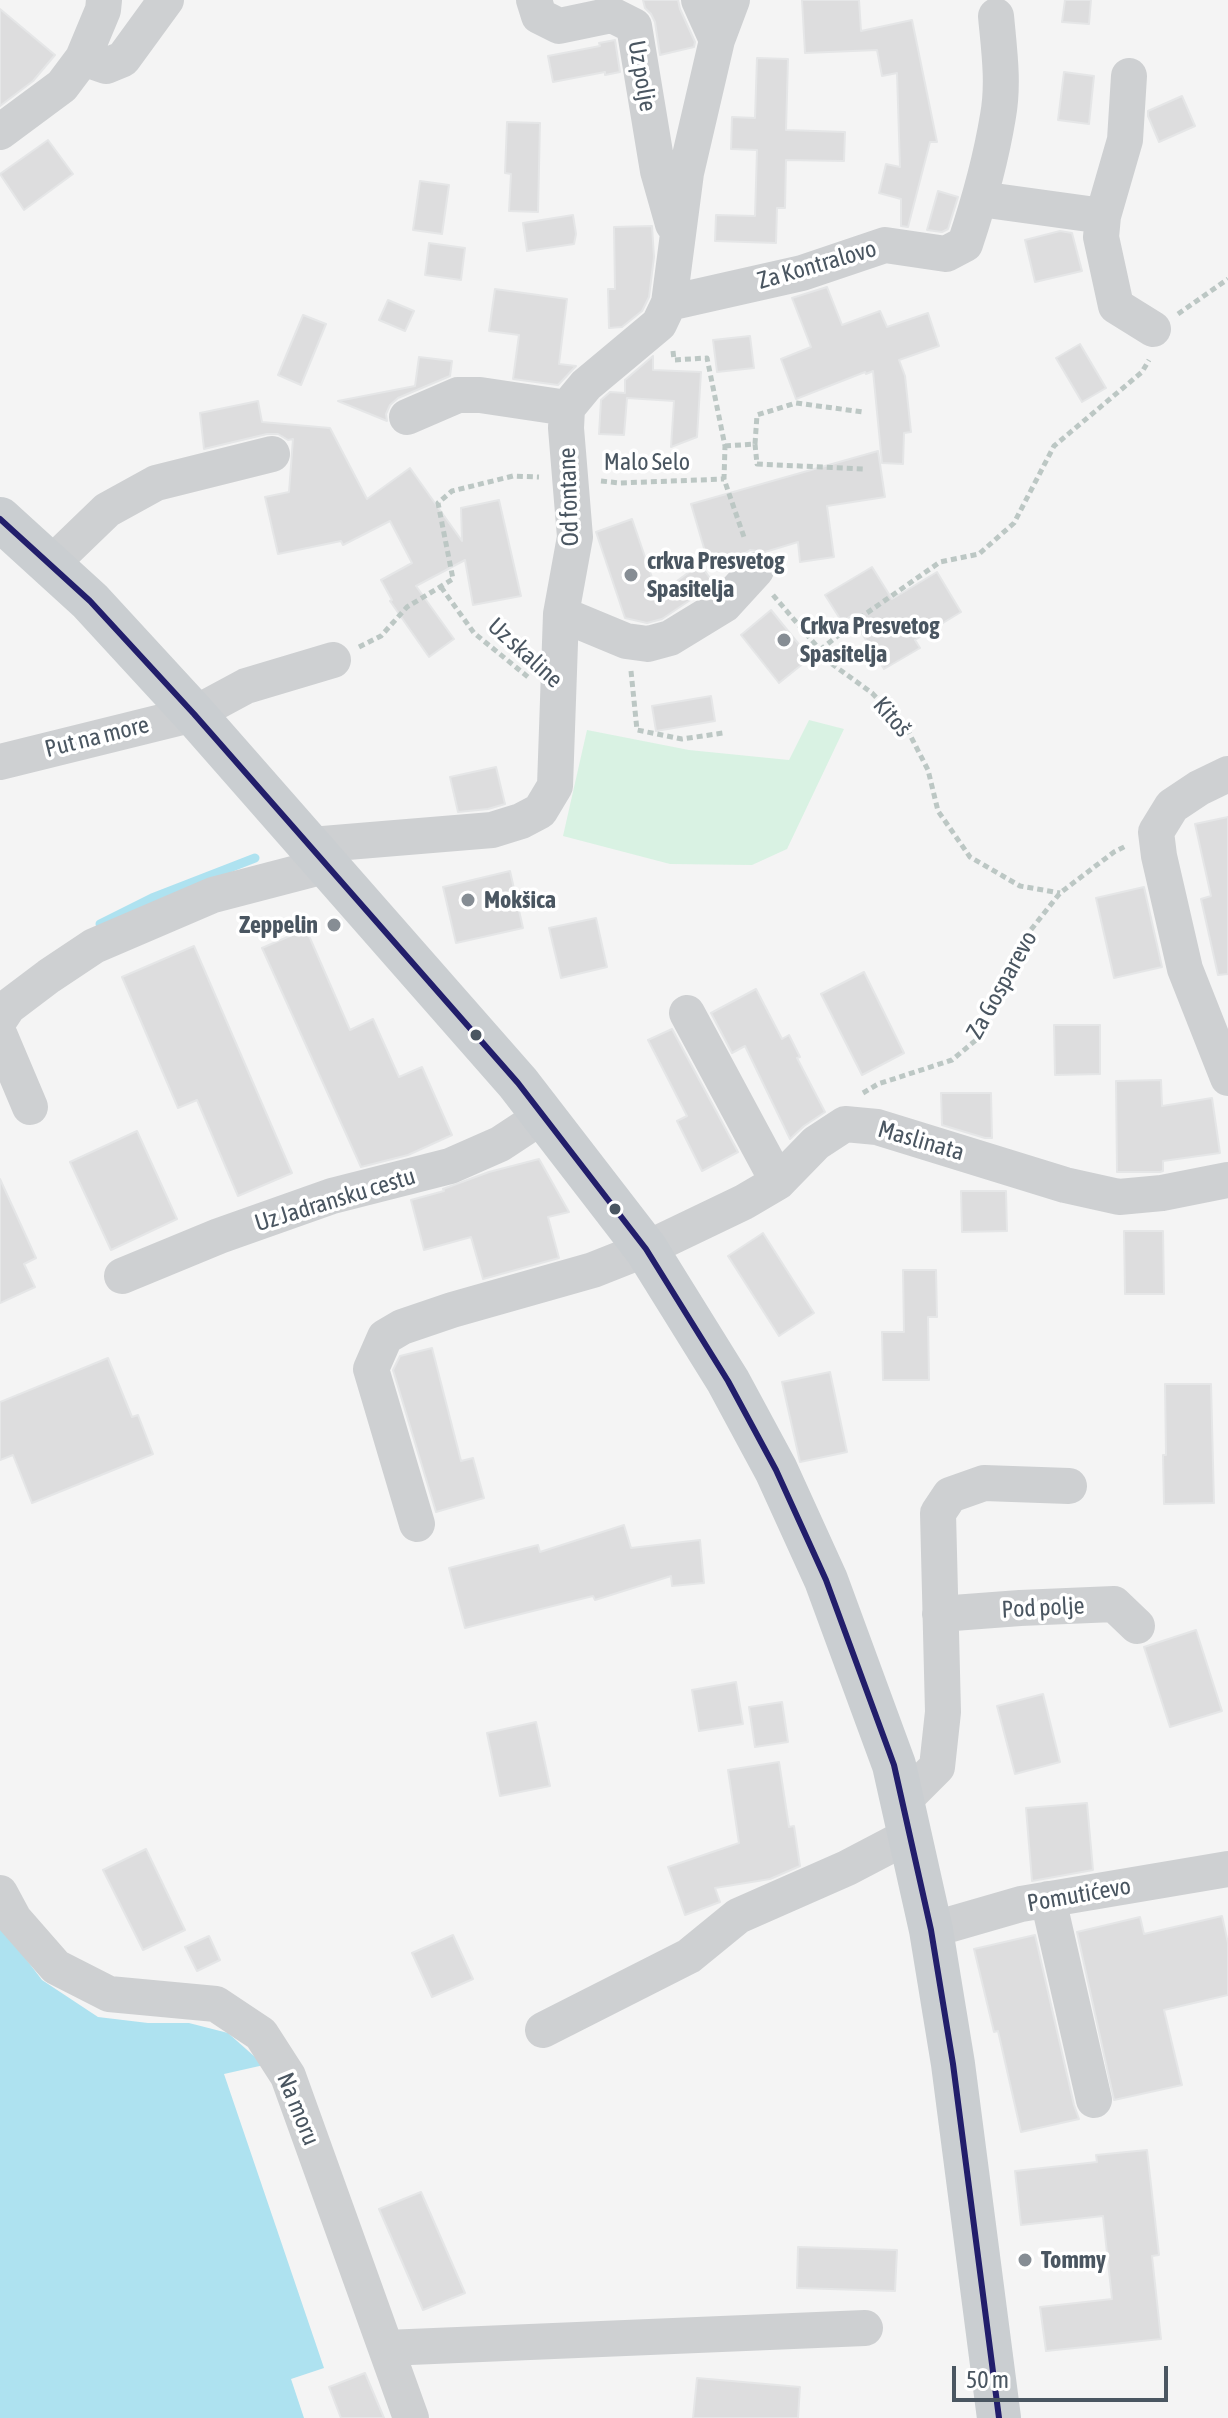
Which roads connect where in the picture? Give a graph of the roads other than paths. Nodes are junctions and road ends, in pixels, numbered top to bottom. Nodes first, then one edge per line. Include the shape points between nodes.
1 (104, 0) edge
2 (166, 0) edge
3 (534, 0) edge
4 (699, 0) edge
5 (732, 0) edge
6 (996, 16) dead end
7 (717, 40) junction
8 (83, 58) junction
9 (1129, 76) dead end
10 (0, 132) edge
11 (980, 199) junction
12 (1103, 216) junction
13 (677, 240) junction
14 (664, 314) junction
15 (1161, 332) road end
16 (567, 408) junction
17 (407, 417) dead end
18 (272, 454) dead end
19 (0, 519) edge
20 (50, 565) junction
21 (756, 570) road end
22 (561, 614) junction
23 (333, 660) road end
24 (194, 714) junction
25 (0, 762) edge
26 (1228, 774) edge
27 (319, 855) junction
28 (687, 1013) dead end
29 (0, 1019) edge
30 (0, 1036) edge
31 (1228, 1078) edge
32 (30, 1107) dead end
33 (544, 1115) junction
34 (1228, 1180) edge
35 (778, 1182) junction
36 (646, 1249) junction
37 (122, 1276) dead end
38 (1069, 1486) dead end
39 (417, 1524) dead end
40 (940, 1614) junction
41 (1137, 1626) dead end
42 (906, 1818) junction
43 (1228, 1869) edge
44 (0, 1893) edge
45 (1048, 1899) junction
46 (931, 1930) junction
47 (543, 2030) dead end
48 (1094, 2100) dead end
49 (865, 2328) dead end
50 (386, 2348) junction
51 (411, 2418) edge
52 (999, 2418) edge

1 - 8 street
2 - 8 street via 123,59 106,66
3 - 13 street, Uz polje via 539,16 559,26 612,15 634,26 658,171
4 - 7 street
5 - 7 street
6 - 11 street, Za Kontralovo via 999,114
7 - 13 street via 686,173
8 - 10 street via 62,86
9 - 12 street via 1125,140
11 - 12 street
11 - 14 street, Za Kontralovo via 965,244 946,254 885,245
12 - 15 street via 1101,237 1116,306
13 - 14 street
14 - 16 street
16 - 17 street via 458,395
16 - 22 street, Od fontane via 575,537
18 - 20 street via 156,483 107,510
19 - 20 main road
20 - 24 main road
21 - 22 street via 724,605 670,638 648,644 626,641
22 - 27 street, Od fontane via 555,786 540,811 492,830
23 - 24 street, Put na more via 246,686
24 - 25 street, Put na more
24 - 27 main road
26 - 31 street via 1172,806 1156,832 1185,969
27 - 29 street via 94,946 8,1007
27 - 33 main road
28 - 35 street
30 - 32 street
33 - 36 main road
33 - 37 street, Uz Jadransku cestu via 500,1144 450,1166 332,1196
34 - 35 street, Maslinata via 1119,1197 877,1127 845,1124 816,1143
35 - 36 street, Maslinata
36 - 39 street, Maslinata via 452,1310 385,1337 371,1369
36 - 42 main road via 776,1470 826,1580 894,1765
38 - 40 street via 984,1483 950,1495 938,1513
40 - 41 street, Pod polje via 1114,1604
40 - 42 street via 943,1712 937,1767
42 - 46 main road
42 - 47 street via 847,1868 738,1916 689,1956
43 - 45 street, Pomutićevo
44 - 50 street, Na moru via 14,1919 56,1967 109,1994 216,2004 261,2034 288,2076
45 - 46 street, Pomutićevo
45 - 48 street
46 - 52 main road
49 - 50 street
50 - 51 street, Na moru

